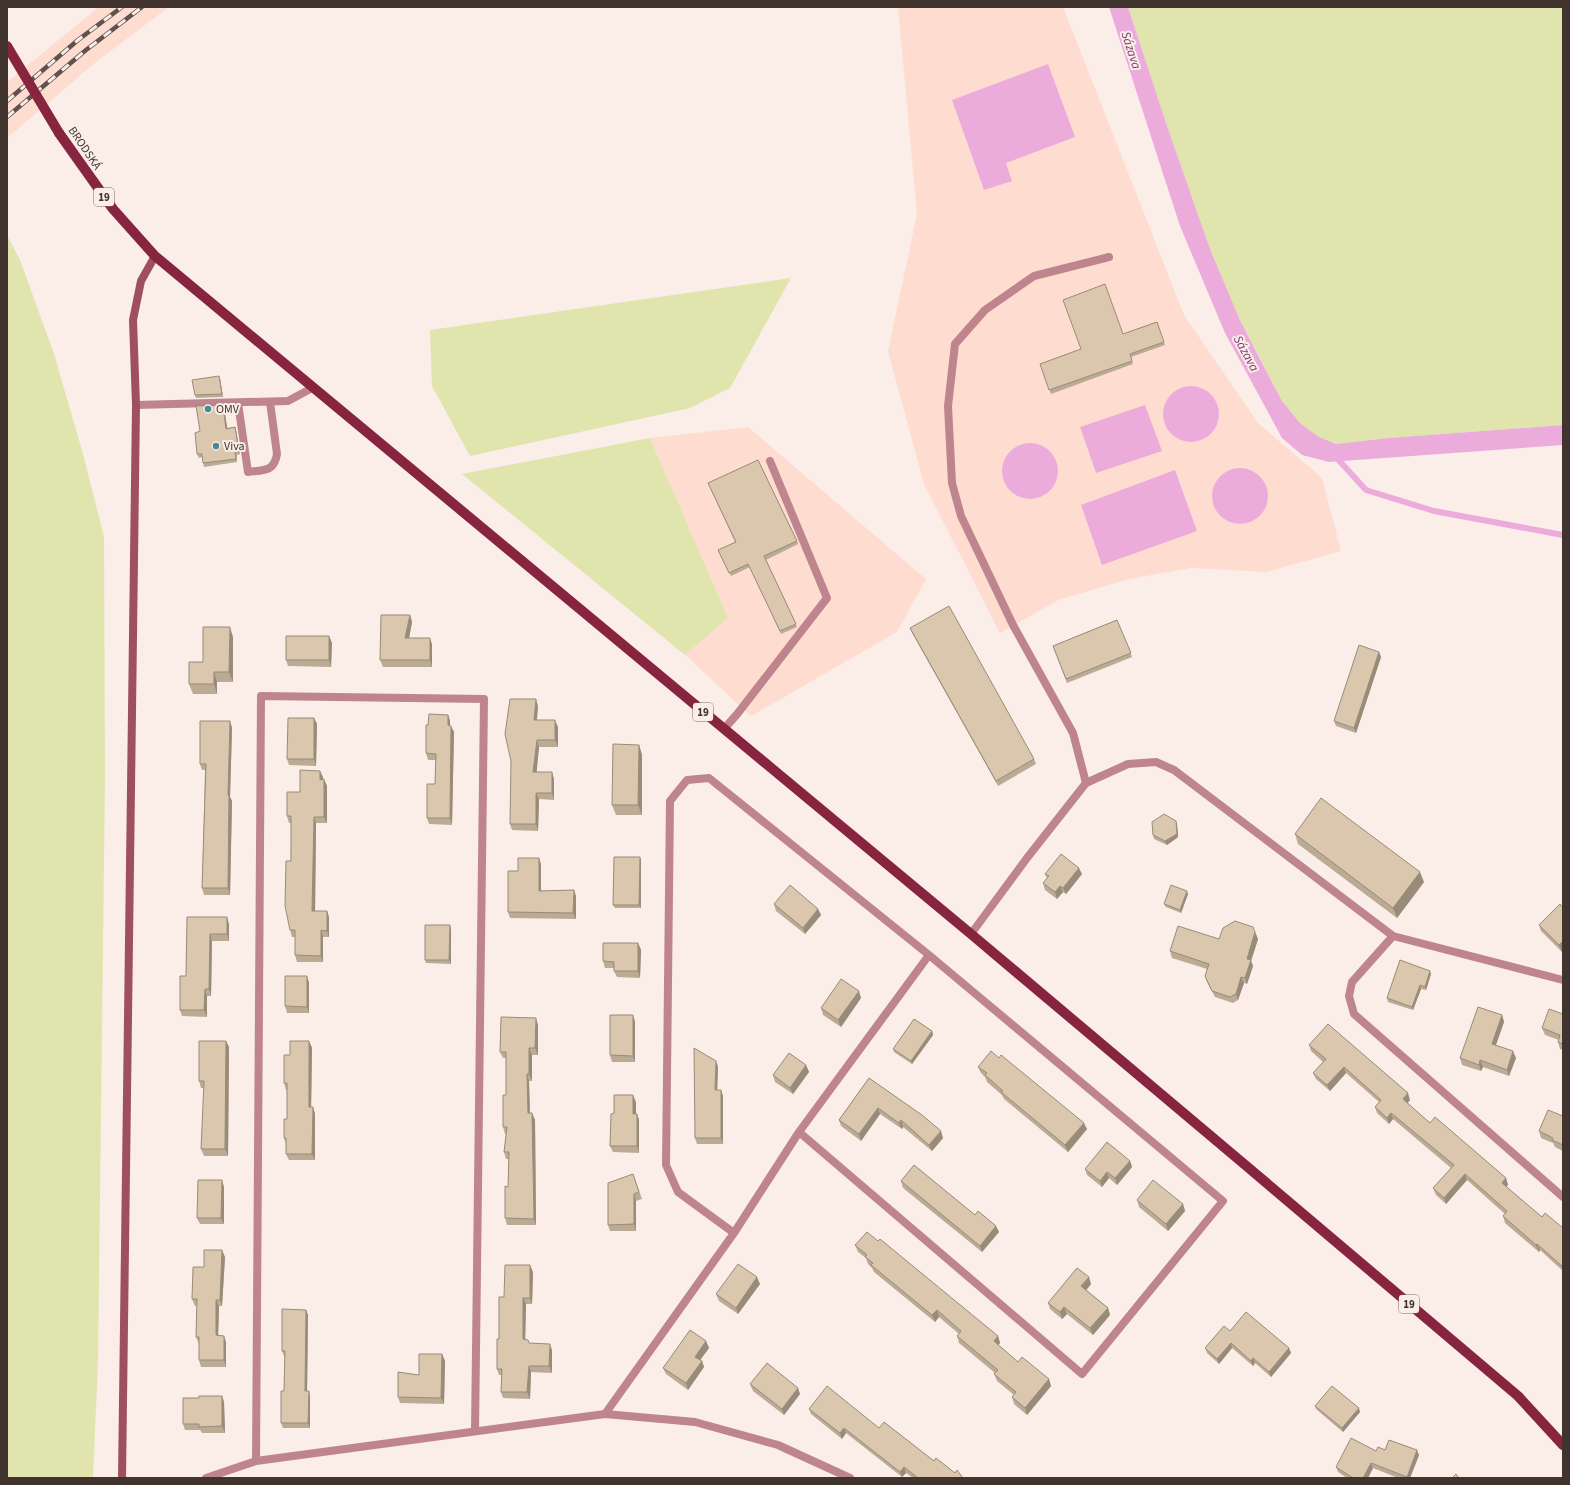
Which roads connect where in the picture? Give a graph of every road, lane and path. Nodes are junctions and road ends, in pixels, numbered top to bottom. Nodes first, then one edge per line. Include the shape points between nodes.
1 (7, 46) edge
2 (155, 256) junction
3 (1109, 257) dead end
4 (312, 388) junction
5 (270, 402) junction
6 (238, 403) junction
7 (136, 405) junction
8 (770, 461) dead end
9 (724, 729) junction
10 (1086, 783) junction
11 (971, 934) junction
12 (1393, 936) junction
13 (929, 955) junction
14 (1563, 980) edge
15 (799, 1132) junction
16 (1563, 1198) edge
17 (734, 1233) junction
18 (605, 1414) junction
19 (475, 1432) junction
20 (1563, 1445) edge
21 (256, 1461) junction
22 (122, 1478) edge
23 (206, 1478) edge
24 (850, 1478) edge

1 - 2 main road, BRODSKÁ / 19, bridge via 78,162 113,209
2 - 4 main road, 19
2 - 7 street via 141,281 133,320
3 - 10 street via 1034,276 985,310 955,344 948,406 952,483 961,516 1013,626 1072,733
4 - 5 street via 288,401
4 - 9 main road, 19
5 - 6 street
5 - 6 street via 276,462 266,470 248,472
6 - 7 street
7 - 22 street
8 - 9 street via 827,598
9 - 11 main road, 19
10 - 11 street
10 - 12 street via 1128,764 1156,762 1174,770
11 - 20 main road, 19 via 1518,1396
12 - 14 street
12 - 16 street via 1352,982 1349,996 1354,1014
13 - 15 street
13 - 15 street via 1223,1201 1082,1374
13 - 17 street via 709,778 687,780 670,801 666,1165 678,1192
15 - 17 street
17 - 18 street
18 - 19 street
18 - 24 street via 695,1422 778,1445
19 - 21 street
19 - 21 street via 484,699 261,696
21 - 23 street

